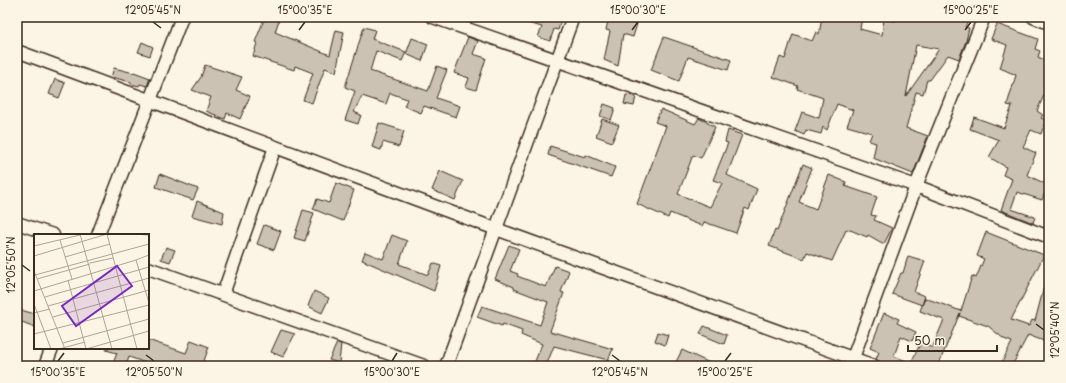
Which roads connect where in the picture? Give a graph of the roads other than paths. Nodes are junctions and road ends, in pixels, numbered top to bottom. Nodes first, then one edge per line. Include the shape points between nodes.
1 (182, 17) edge
2 (433, 17) edge
3 (573, 17) edge
4 (984, 17) edge
5 (1033, 17) edge
6 (1049, 23) edge
7 (17, 51) edge
8 (556, 61) junction
9 (150, 101) junction
10 (275, 147) junction
11 (916, 186) junction
12 (17, 223) edge
13 (496, 229) junction
14 (50, 234) edge
15 (98, 234) edge
16 (1049, 237) edge
17 (149, 268) edge
18 (222, 294) junction
19 (52, 349) edge
20 (851, 362) edge
21 (45, 366) edge
22 (424, 366) edge
23 (446, 366) edge
24 (874, 366) edge

1 - 9 street
2 - 8 street
3 - 8 street
4 - 11 street
5 - 6 street
7 - 9 street
8 - 11 street
8 - 13 street
9 - 10 street
9 - 15 street
10 - 13 street
10 - 18 street
11 - 16 street
11 - 20 street
12 - 14 street
13 - 20 street
13 - 23 street
17 - 18 street
18 - 22 street
19 - 21 street
20 - 24 street

